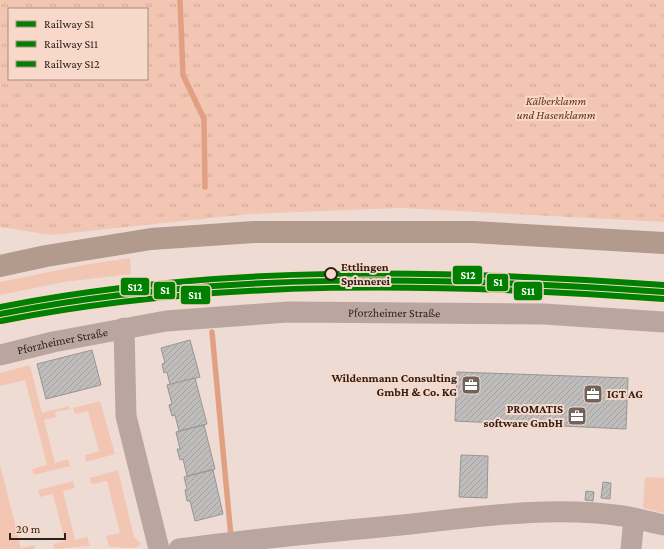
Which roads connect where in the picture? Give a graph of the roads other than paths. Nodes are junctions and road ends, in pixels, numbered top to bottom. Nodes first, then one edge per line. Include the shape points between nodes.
1 (664, 243) edge
2 (0, 266) edge
3 (664, 322) edge
4 (124, 328) junction
5 (0, 355) edge
6 (664, 525) edge
7 (633, 534) edge
8 (158, 549) edge
9 (179, 549) edge

1 - 2 main road via 473,232 254,232 151,239
3 - 4 street, Pforzheimer Straße via 544,314 288,312 166,321
4 - 5 street, Pforzheimer Straße
4 - 8 street, Pforzheimer Straße via 126,416
6 - 7 street
7 - 9 street via 570,512 497,515 332,530

